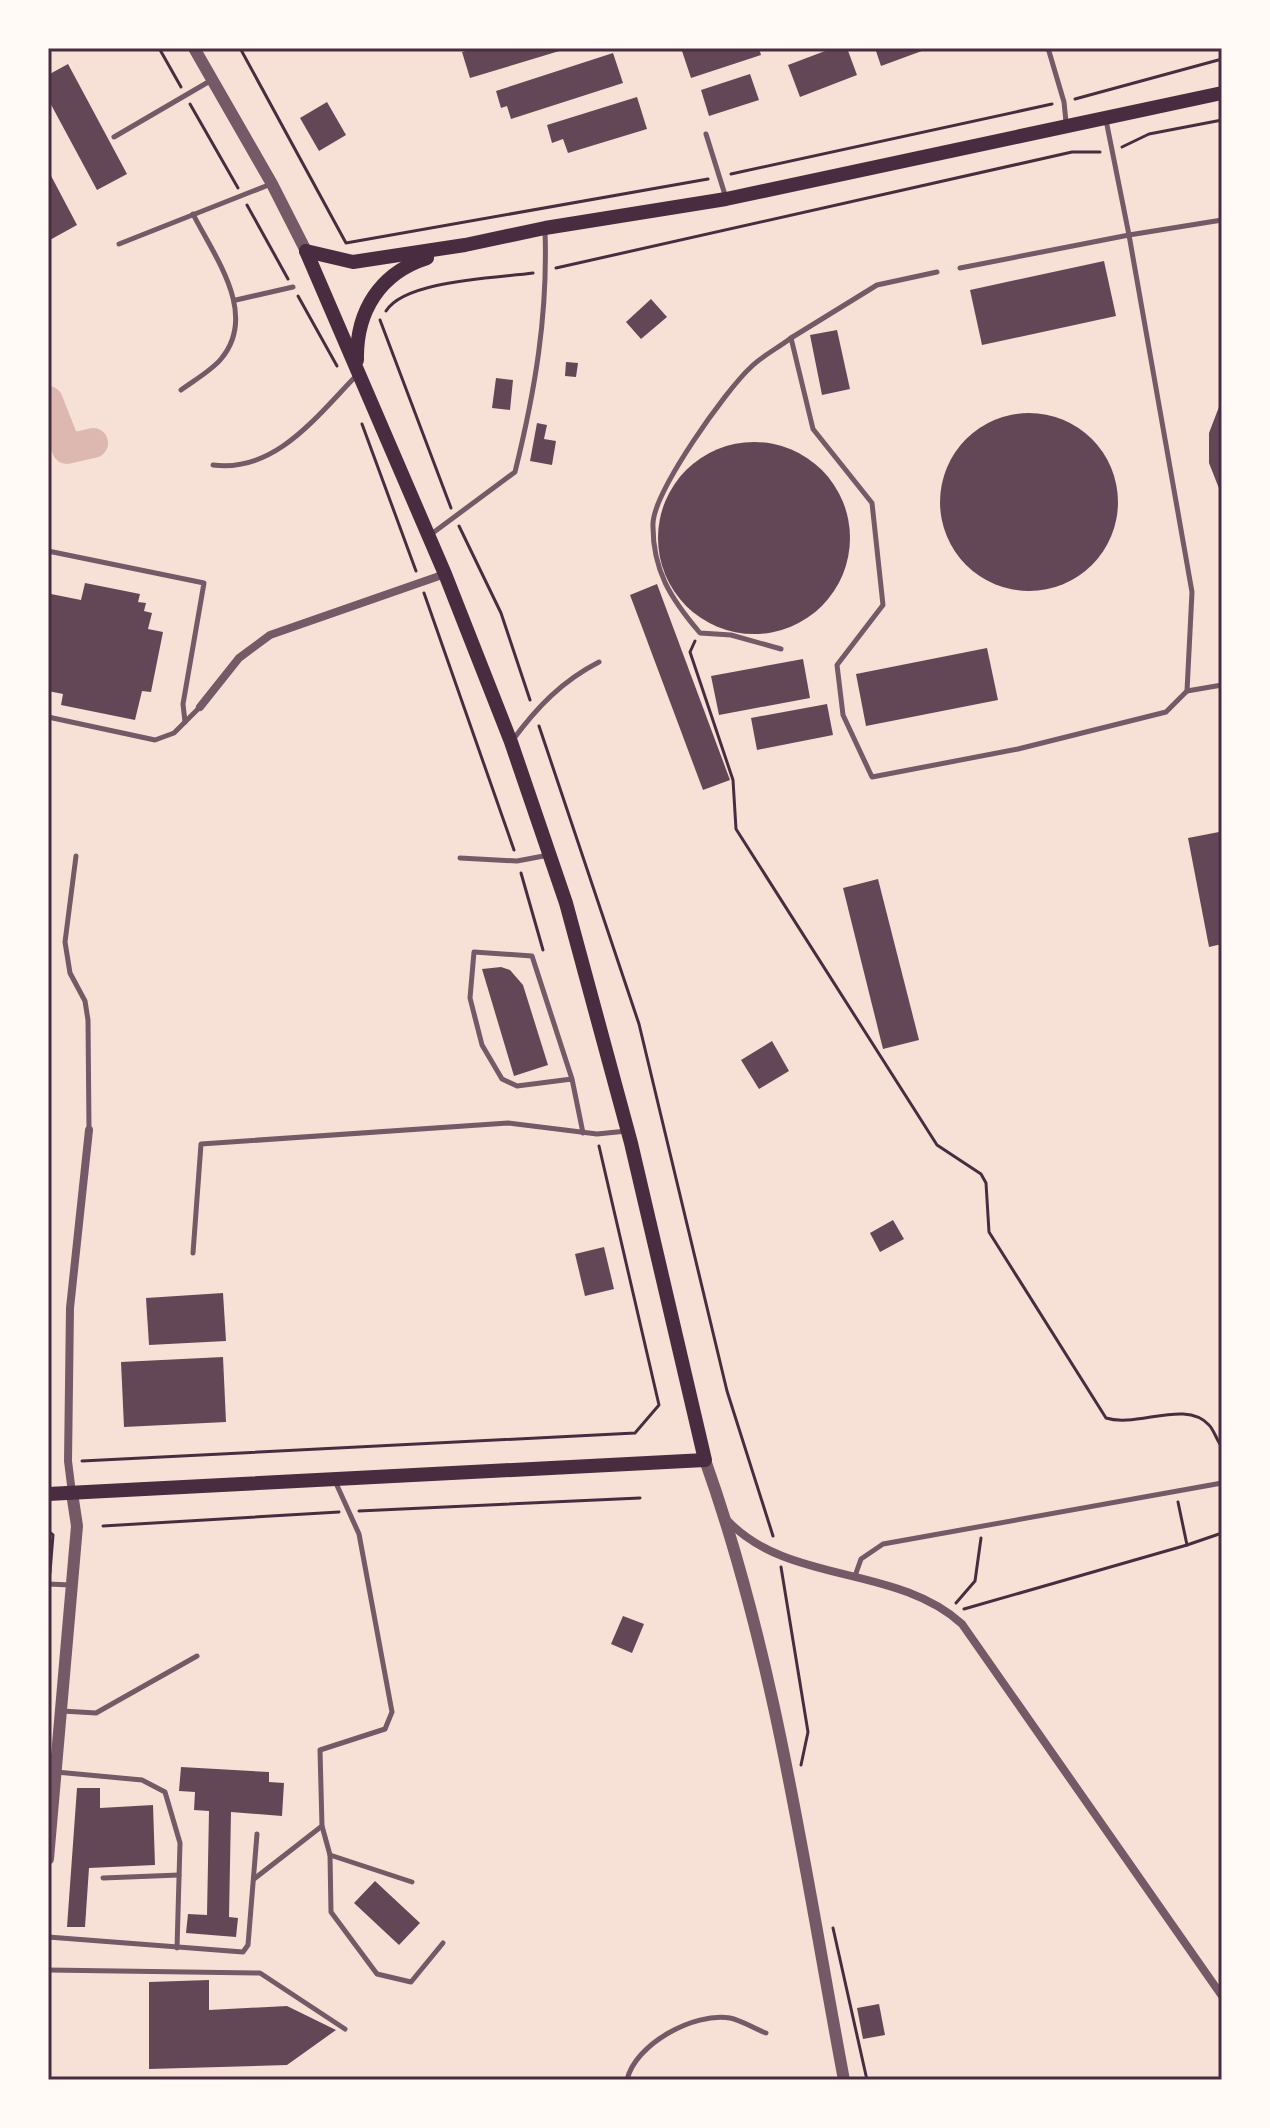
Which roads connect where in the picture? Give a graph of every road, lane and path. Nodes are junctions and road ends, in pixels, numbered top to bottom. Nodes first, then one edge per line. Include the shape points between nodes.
1 (159, 48) edge
2 (194, 48) edge
3 (240, 48) edge
4 (1048, 48) edge
5 (1222, 59) edge
6 (213, 79) junction
7 (1222, 93) edge
8 (185, 95) junction
9 (1064, 102) junction
10 (1106, 119) junction
11 (1066, 127) junction
12 (706, 134) dead end
13 (114, 137) dead end
14 (720, 177) junction
15 (272, 184) junction
16 (242, 195) junction
17 (726, 199) junction
18 (193, 214) junction
19 (1222, 220) edge
20 (545, 228) junction
21 (1129, 235) junction
22 (119, 244) dead end
23 (465, 245) junction
24 (306, 251) junction
25 (960, 268) dead end
26 (937, 272) dead end
27 (293, 287) junction
28 (236, 300) junction
29 (791, 338) junction
30 (359, 373) junction
31 (347, 385) junction
32 (181, 390) dead end
33 (358, 413) dead end
34 (213, 465) dead end
35 (429, 535) junction
36 (48, 551) edge
37 (445, 574) junction
38 (420, 582) junction
39 (700, 633) junction
40 (781, 649) dead end
41 (599, 662) dead end
42 (1222, 685) edge
43 (1187, 691) junction
44 (200, 707) joint
45 (48, 717) edge
46 (185, 722) junction
47 (511, 742) junction
48 (550, 855) junction
49 (76, 856) dead end
50 (460, 858) dead end
51 (517, 861) junction
52 (547, 963) dead end
53 (572, 1079) junction
54 (89, 1130) joint
55 (628, 1131) junction
56 (583, 1133) junction
57 (597, 1134) junction
58 (193, 1253) dead end
59 (727, 1391) dead end
60 (1222, 1447) edge
61 (705, 1460) junction
62 (68, 1461) junction
63 (335, 1480) junction
64 (1222, 1483) edge
65 (72, 1493) junction
66 (1176, 1493) junction
67 (48, 1494) edge
68 (640, 1498) dead end
69 (347, 1511) junction
70 (726, 1519) junction
71 (103, 1526) dead end
72 (983, 1526) junction
73 (48, 1531) edge
74 (1222, 1533) edge
75 (1187, 1545) junction
76 (780, 1556) junction
77 (855, 1576) junction
78 (49, 1584) edge
79 (72, 1585) junction
80 (949, 1612) junction
81 (197, 1656) dead end
82 (61, 1711) junction
83 (55, 1772) junction
84 (799, 1775) dead end
85 (322, 1826) junction
86 (257, 1834) dead end
87 (330, 1855) junction
88 (48, 1859) edge
89 (179, 1875) junction
90 (103, 1878) dead end
91 (254, 1879) junction
92 (412, 1882) dead end
93 (833, 1928) dead end
94 (48, 1937) edge
95 (443, 1943) dead end
96 (177, 1948) junction
97 (48, 1970) edge
98 (1222, 1996) edge
99 (345, 2029) dead end
100 (766, 2033) dead end
101 (627, 2080) edge
102 (844, 2080) edge
103 (867, 2080) edge

1 - 8 path
2 - 6 street
3 - 14 path via 346,243
4 - 9 lane
5 - 9 path
6 - 8 lane
6 - 15 street
7 - 10 main road
8 - 13 lane
8 - 16 path
9 - 11 lane
9 - 14 path
10 - 11 main road
10 - 21 lane
11 - 17 main road
12 - 14 lane
14 - 17 lane
15 - 16 lane
15 - 24 street
16 - 18 lane
16 - 27 path
17 - 20 main road
18 - 22 lane
18 - 28 lane
19 - 21 lane
20 - 23 main road
20 - 35 lane via 537,380 515,472
21 - 25 lane
21 - 43 lane via 1192,592
23 - 24 main road via 353,262
23 - 30 main road via 406,265 385,281 362,319
24 - 30 main road
26 - 29 lane via 877,285
27 - 28 lane
27 - 31 path
28 - 32 lane via 234,339 220,360
29 - 39 lane via 750,368 688,446 653,519 656,558 670,599
29 - 43 lane via 813,429 872,503 883,605 837,665 843,715 872,777 1018,749 1166,712
30 - 31 lane
30 - 35 main road
31 - 34 lane via 287,446 236,468
33 - 38 path
35 - 37 main road
36 - 46 lane via 204,583 183,704
37 - 38 street
37 - 47 main road
38 - 44 street via 270,635 239,658
38 - 51 path
39 - 40 lane via 731,635
39 - 60 path via 690,652 733,780 736,829 937,1145 981,1174 989,1232 1106,1418 1122,1423 1184,1412 1209,1425
41 - 47 lane via 571,677 534,711
42 - 43 lane
44 - 46 lane
45 - 46 lane via 155,740
47 - 48 main road
48 - 51 lane
48 - 55 main road
49 - 54 lane via 65,942 88,1020
50 - 51 lane
51 - 52 path
53 - 53 lane via 532,956 474,952 470,998 482,1045 502,1079 517,1086
53 - 56 lane
54 - 62 street via 70,1308
55 - 57 lane
55 - 61 main road
56 - 57 lane
56 - 58 lane via 508,1123 201,1144
57 - 62 path via 659,1405 635,1433
59 - 76 path
61 - 63 main road
61 - 70 street
62 - 65 street
63 - 65 main road
63 - 69 lane
64 - 66 lane
65 - 67 main road
65 - 79 street via 77,1526
66 - 72 lane
66 - 75 path
68 - 69 path
69 - 71 path
69 - 85 lane via 359,1534 392,1712 385,1729 320,1750
70 - 76 street via 745,1540
70 - 102 street via 745,1581
72 - 77 lane via 883,1544 861,1559
72 - 80 path via 975,1581
73 - 78 path via 53,1535
74 - 75 path
75 - 80 path
76 - 77 street
76 - 84 path via 808,1732
77 - 80 street
78 - 79 lane
79 - 82 street
80 - 98 street
81 - 82 lane via 96,1713
82 - 83 street
83 - 88 street
83 - 89 lane via 142,1780 161,1789 179,1834
85 - 87 lane
85 - 91 lane
86 - 91 lane
87 - 92 lane
87 - 95 lane via 331,1912 377,1974 411,1982
89 - 90 lane
89 - 96 lane
91 - 96 lane via 246,1949 236,1953
93 - 103 path
94 - 96 lane
97 - 99 lane via 260,1973
100 - 101 lane via 729,2018 691,2024 653,2041 630,2067

